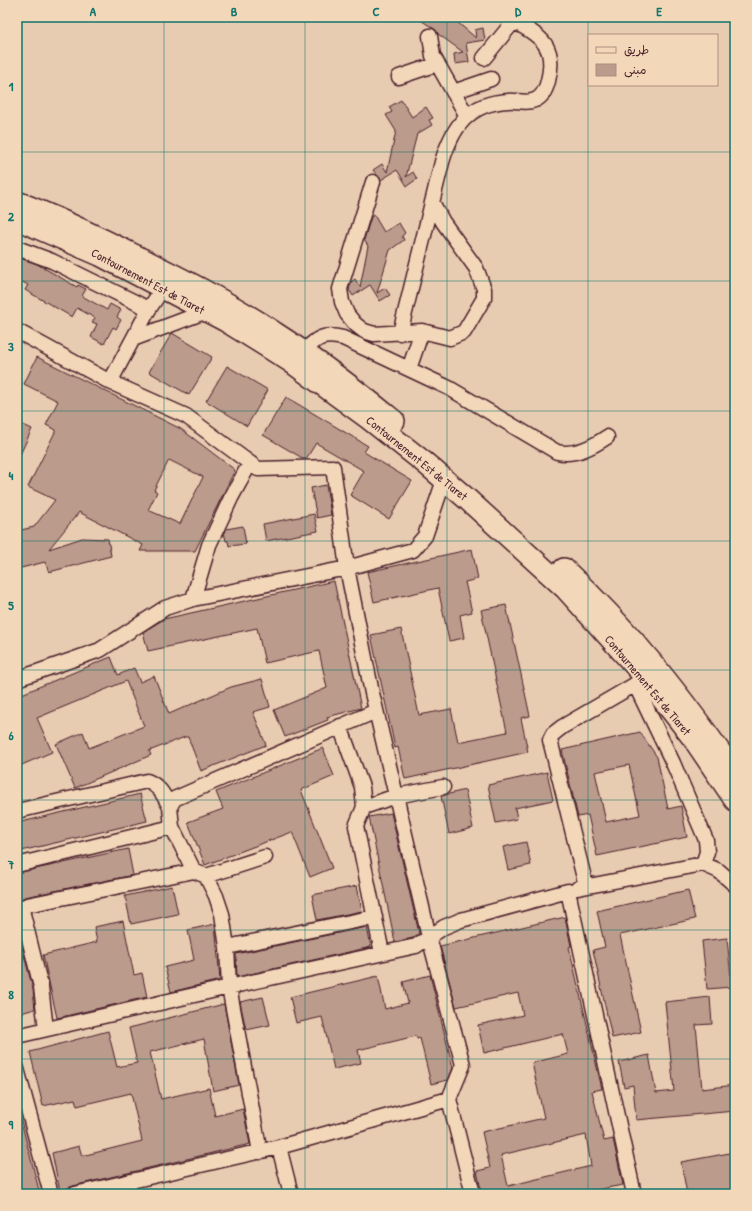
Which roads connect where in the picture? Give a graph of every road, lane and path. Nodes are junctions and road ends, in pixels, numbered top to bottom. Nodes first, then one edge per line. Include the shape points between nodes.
1 (510, 19) edge
2 (430, 36) dead end
3 (484, 58) dead end
4 (437, 64) junction
5 (399, 76) dead end
6 (491, 79) dead end
7 (453, 92) junction
8 (467, 116) junction
9 (372, 182) dead end
10 (17, 202) edge
11 (432, 202) junction
12 (17, 219) edge
13 (17, 248) edge
14 (163, 288) junction
15 (149, 309) junction
16 (207, 311) junction
17 (17, 331) edge
18 (422, 331) junction
19 (400, 333) junction
20 (133, 339) junction
21 (303, 352) junction
22 (409, 369) junction
23 (110, 382) junction
24 (607, 436) dead end
25 (250, 464) junction
26 (444, 480) junction
27 (347, 568) junction
28 (193, 599) junction
29 (17, 679) edge
30 (640, 681) junction
31 (376, 711) junction
32 (340, 726) junction
33 (735, 773) edge
34 (443, 787) dead end
35 (396, 796) junction
36 (735, 800) edge
37 (170, 807) junction
38 (364, 807) junction
39 (17, 811) edge
40 (172, 827) junction
41 (265, 857) dead end
42 (703, 864) junction
43 (17, 865) edge
44 (200, 874) junction
45 (735, 885) edge
46 (586, 886) junction
47 (568, 891) junction
48 (375, 917) junction
49 (429, 937) junction
50 (227, 947) junction
51 (382, 953) junction
52 (229, 987) junction
53 (46, 1029) junction
54 (17, 1036) edge
55 (17, 1069) edge
56 (449, 1099) junction
57 (279, 1147) junction
58 (260, 1152) junction
59 (51, 1194) edge
60 (75, 1194) edge
61 (291, 1194) edge
62 (473, 1194) edge
63 (634, 1194) edge

1 - 3 street
1 - 8 street via 547,45 550,73 546,88 542,96 535,100 493,103
2 - 4 street
4 - 5 street
4 - 7 street
6 - 7 street
7 - 8 street
8 - 11 street via 456,126 448,141
9 - 19 street via 340,289 342,302 347,314 364,331 374,334
10 - 21 highway, Contournement Est de Tiaret via 50,214 183,280 223,301
11 - 18 street via 446,227 476,268 484,298 460,336 450,338
11 - 19 street
12 - 14 highway, Contournement Est de Tiaret via 100,255
13 - 15 street via 52,261
14 - 15 street
14 - 16 highway, Contournement Est de Tiaret
15 - 20 street
16 - 20 street
16 - 26 highway, Contournement Est de Tiaret via 296,365 368,418
17 - 23 street
18 - 19 street
18 - 22 street
20 - 23 street
21 - 22 street via 314,341 331,335 343,338
21 - 33 highway, Contournement Est de Tiaret via 370,400 464,478 588,592 667,679
22 - 24 street via 449,388 556,452 566,454 580,451 595,445
23 - 25 street via 186,416
25 - 27 street via 258,469 332,467
25 - 28 street via 209,545
26 - 27 street via 425,536 412,550
26 - 30 highway, Contournement Est de Tiaret via 565,588
27 - 28 street
27 - 31 street
28 - 29 street via 165,608 100,650
30 - 36 highway, Contournement Est de Tiaret via 693,738
30 - 42 street via 706,840 707,852
30 - 46 street via 562,727 550,740
31 - 32 street
31 - 35 street
32 - 37 street via 174,799
32 - 38 street via 362,787
34 - 35 street
35 - 38 street
35 - 49 street
37 - 39 street via 155,784 147,781
37 - 40 street
38 - 48 street via 356,826
40 - 43 street
40 - 44 street
41 - 44 street
42 - 45 street via 719,871
42 - 46 street
44 - 50 street via 216,896 222,914
44 - 53 street via 27,905 22,910 41,987
46 - 47 street
47 - 49 street via 461,920 444,926
47 - 63 street
48 - 50 street
48 - 51 street
49 - 51 street via 416,946
49 - 56 street via 463,1066
50 - 52 street
51 - 52 street
52 - 53 street
52 - 58 street
53 - 54 street
55 - 59 street
56 - 57 street
56 - 62 street
57 - 58 street
57 - 61 street
58 - 60 street

